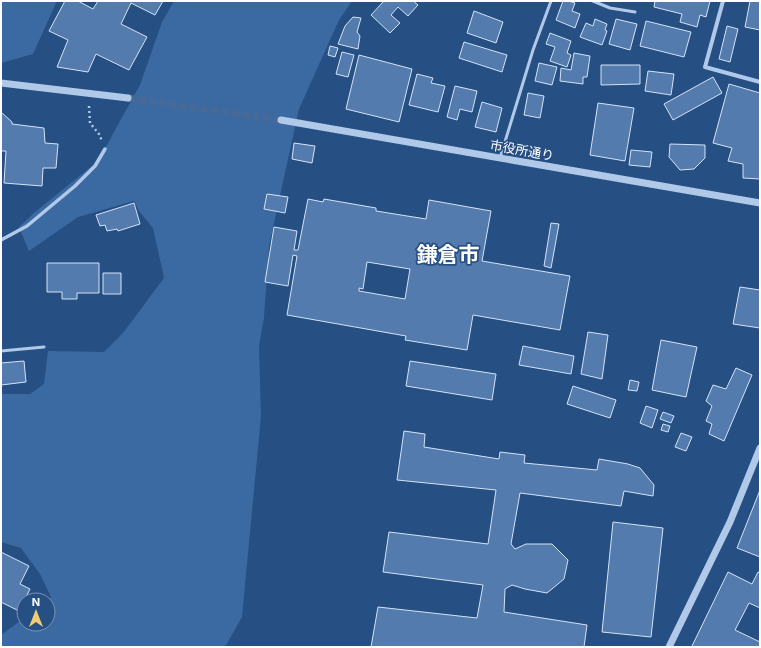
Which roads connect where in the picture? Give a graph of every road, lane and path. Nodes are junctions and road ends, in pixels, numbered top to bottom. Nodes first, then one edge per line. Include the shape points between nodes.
1 (551, 1) edge
2 (593, 1) edge
3 (723, 1) edge
4 (635, 12) dead end
5 (760, 82) edge
6 (1, 83) edge
7 (88, 93) junction
8 (128, 98) tunnel mouth
9 (281, 120) tunnel mouth
10 (105, 149) joint
11 (500, 158) junction
12 (760, 203) edge
13 (1, 240) edge
14 (44, 347) dead end
15 (1, 351) edge
16 (760, 448) edge
17 (669, 647) edge

1 - 11 lane
2 - 4 lane via 610,8
3 - 5 street via 704,66
6 - 7 street
7 - 8 street
7 - 10 path via 90,123 99,134
9 - 11 street, 市役所通り
10 - 13 street via 96,166 76,186 27,226
11 - 12 street, 市役所通り
14 - 15 lane
16 - 17 street via 730,522

